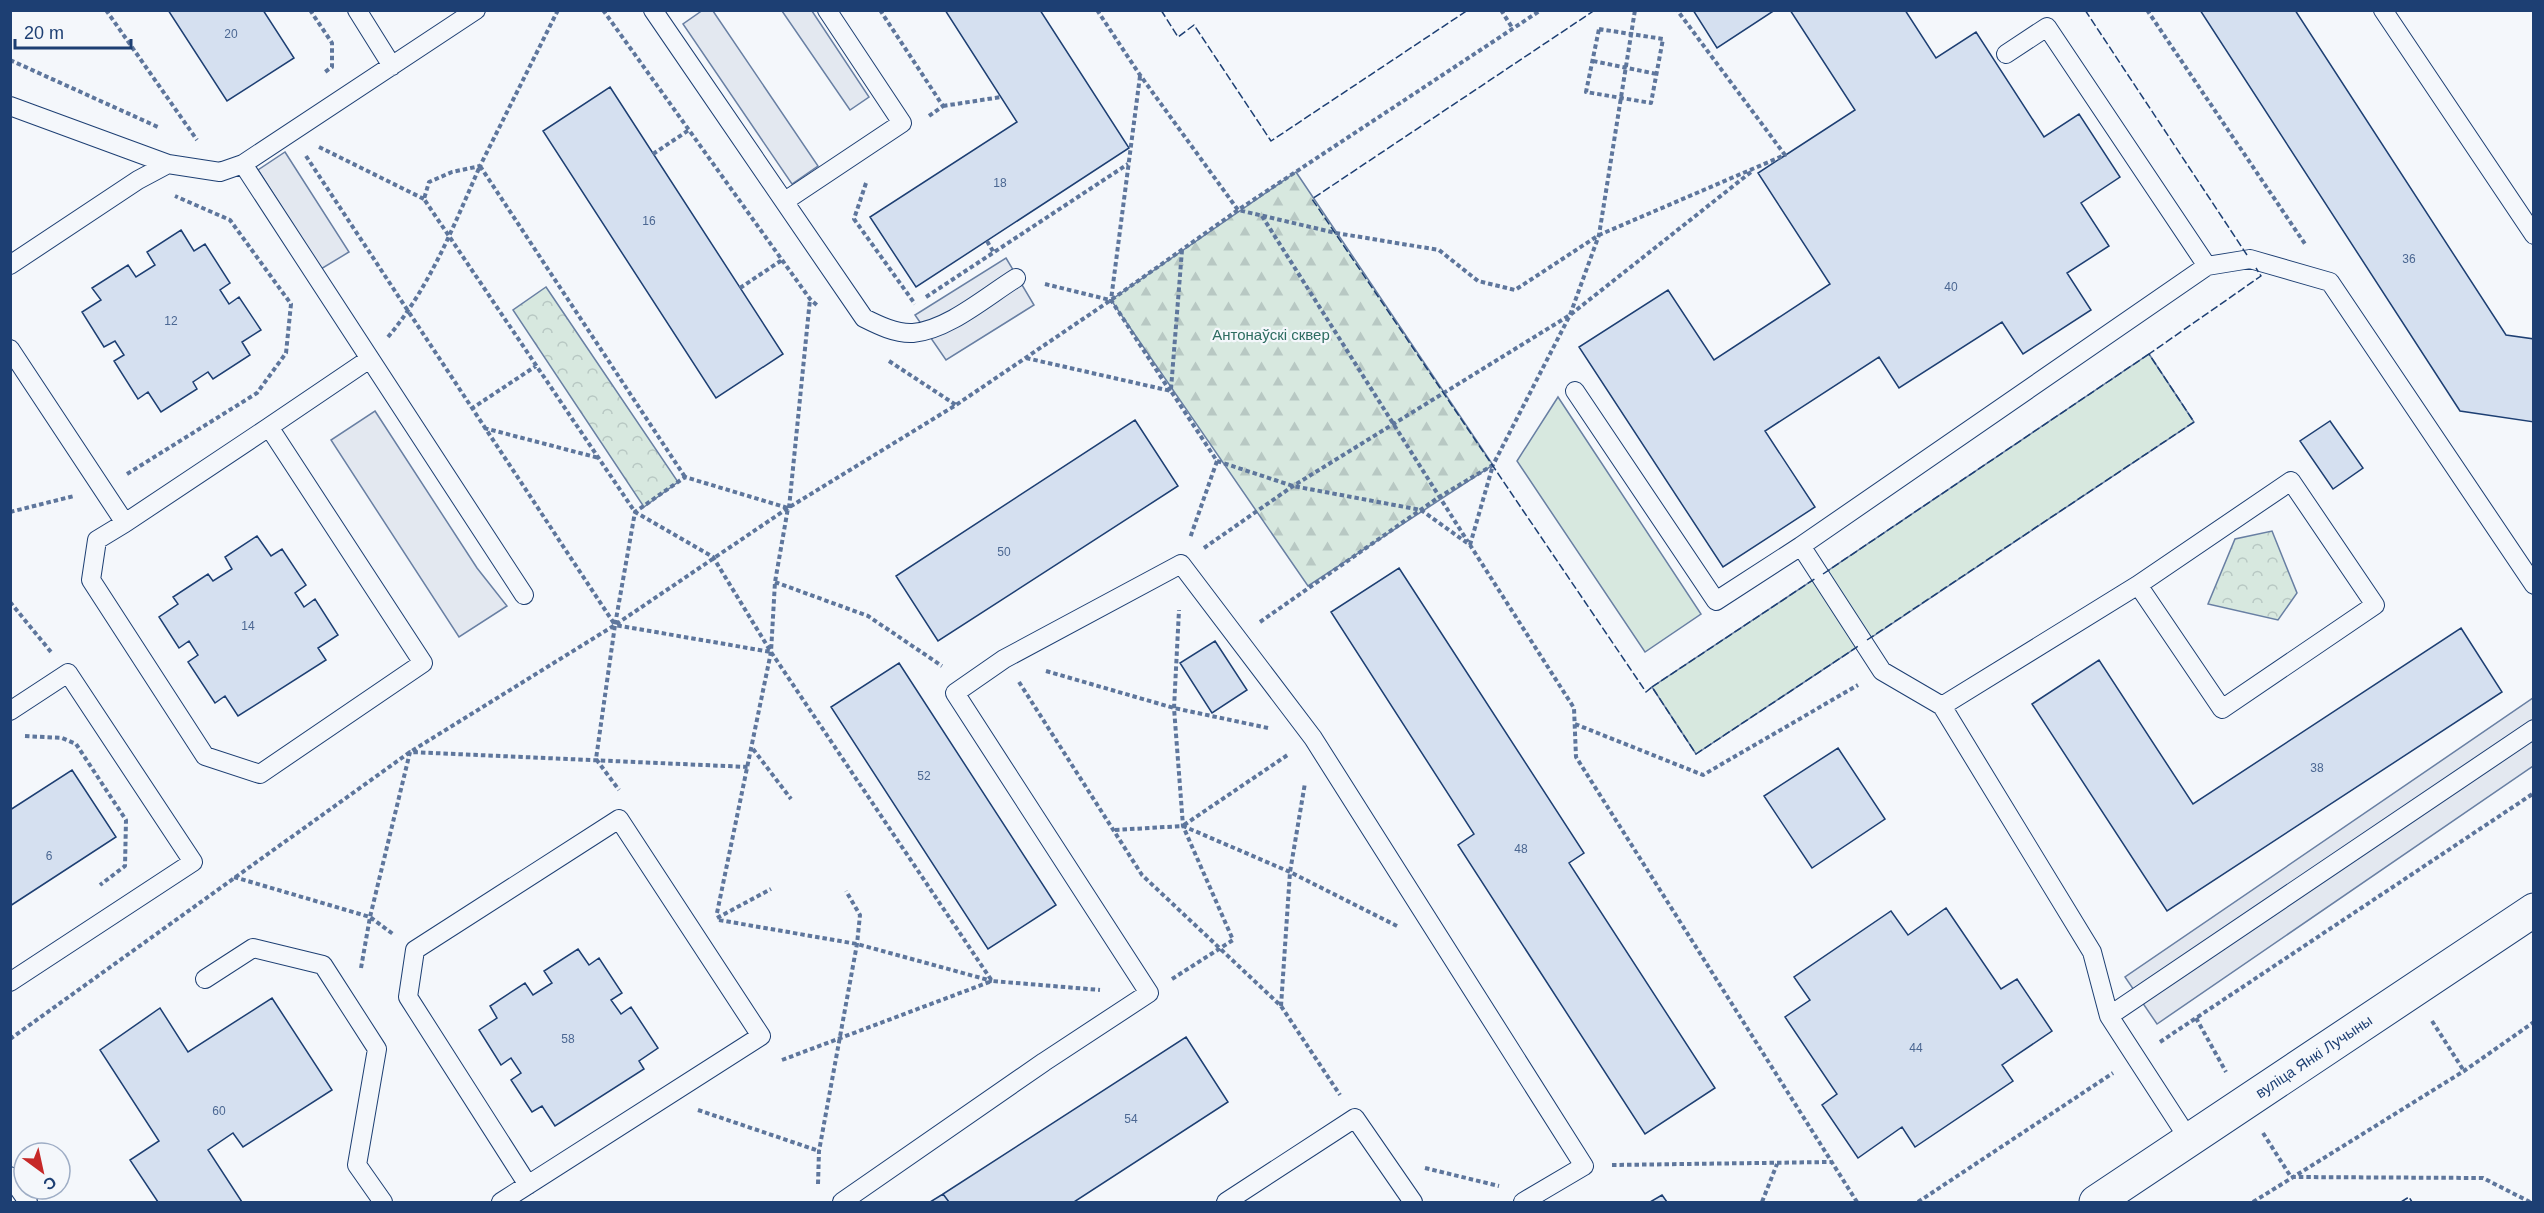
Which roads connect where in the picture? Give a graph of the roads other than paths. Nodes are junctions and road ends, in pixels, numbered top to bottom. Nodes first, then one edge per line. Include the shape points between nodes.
1 (357, 10) edge
2 (476, 10) edge
3 (653, 10) edge
4 (827, 10) edge
5 (2383, 10) edge
6 (2006, 54) dead end
7 (392, 66) junction
8 (10, 106) edge
9 (168, 164) junction
10 (243, 164) junction
11 (785, 201) junction
12 (2534, 235) edge
13 (10, 265) edge
14 (2207, 266) junction
15 (1016, 278) road end
16 (10, 349) edge
17 (368, 360) junction
18 (1575, 391) dead end
19 (269, 427) junction
20 (124, 523) junction
21 (1801, 546) junction
22 (2138, 585) junction
23 (2534, 585) edge
24 (524, 595) dead end
25 (1942, 706) junction
26 (10, 711) edge
27 (2534, 729) edge
28 (2534, 910) edge
29 (205, 979) dead end
30 (10, 982) edge
31 (2109, 1016) junction
32 (2190, 1141) junction
33 (10, 1176) edge
34 (528, 1185) junction
35 (1529, 1199) edge
36 (28, 1203) edge
37 (383, 1203) edge
38 (501, 1203) edge
39 (842, 1203) edge
40 (1226, 1203) edge
41 (1413, 1203) edge
42 (2096, 1203) edge

1 - 7 lane
2 - 7 lane
3 - 11 lane
4 - 11 lane via 902,123
5 - 12 lane
6 - 14 lane via 2047,27
7 - 10 lane
8 - 9 lane
9 - 10 lane via 220,172
9 - 13 lane
10 - 17 lane
11 - 15 lane via 864,318 883,327 911,333 938,328
14 - 21 lane
14 - 23 lane via 2250,259 2330,282
16 - 20 lane
17 - 19 lane
17 - 24 lane
18 - 21 lane via 1716,601
19 - 20 lane
19 - 20 lane via 423,663 260,774 205,756 91,580 97,540
21 - 25 lane via 1882,671
22 - 22 lane via 2222,709 2375,605 2291,481
22 - 25 lane
25 - 31 lane via 2092,952
26 - 30 lane via 68,673 193,862
27 - 31 lane
28 - 32 main road, вуліца Янкі Лучыны
29 - 37 lane via 252,948 323,965 377,1049 357,1165
31 - 32 lane
32 - 42 main road, вуліца Янкі Лучыны
33 - 36 lane
34 - 34 lane via 408,997 415,950 619,819 761,1036
34 - 38 lane
35 - 39 lane via 1584,1166 1313,738 1181,564 1004,659 955,693 1149,993
40 - 41 lane via 1355,1118

